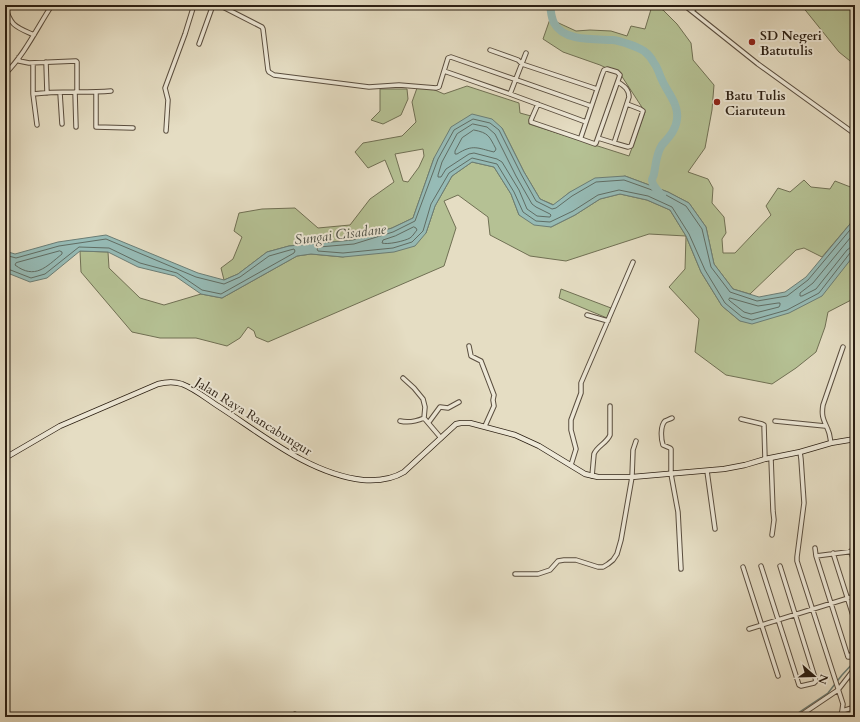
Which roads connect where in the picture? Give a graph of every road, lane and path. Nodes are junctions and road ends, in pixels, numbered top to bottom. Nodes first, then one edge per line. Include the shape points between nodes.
1 (5, 5) edge
2 (52, 5) edge
3 (194, 5) edge
4 (213, 5) edge
5 (220, 5) edge
6 (684, 5) edge
7 (697, 5) edge
8 (692, 11) junction
9 (34, 35) junction
10 (199, 44) dead end
11 (490, 50) dead end
12 (526, 54) dead end
13 (19, 57) junction
14 (46, 62) junction
15 (33, 63) junction
16 (522, 64) junction
17 (444, 71) junction
18 (5, 74) edge
19 (516, 79) junction
20 (618, 82) junction
21 (597, 89) junction
22 (111, 91) dead end
23 (76, 92) junction
24 (96, 92) junction
25 (46, 93) junction
26 (60, 93) junction
27 (33, 94) junction
28 (510, 94) junction
29 (538, 104) junction
30 (627, 104) junction
31 (591, 106) junction
32 (586, 122) junction
33 (62, 124) dead end
34 (37, 125) dead end
35 (76, 127) dead end
36 (133, 128) dead end
37 (166, 131) dead end
38 (855, 134) edge
39 (598, 138) junction
40 (582, 139) junction
41 (614, 143) junction
42 (633, 262) dead end
43 (587, 315) dead end
44 (608, 321) junction
45 (469, 346) dead end
46 (843, 347) dead end
47 (404, 378) dead end
48 (459, 402) dead end
49 (610, 406) dead end
50 (424, 418) junction
51 (672, 418) dead end
52 (741, 419) dead end
53 (400, 421) dead end
54 (775, 421) dead end
55 (429, 422) junction
56 (485, 426) junction
57 (826, 426) junction
58 (441, 438) junction
59 (855, 439) edge
60 (636, 441) dead end
61 (832, 443) junction
62 (800, 452) junction
63 (5, 458) edge
64 (768, 458) junction
65 (571, 465) junction
66 (707, 471) junction
67 (671, 474) junction
68 (592, 476) junction
69 (632, 477) junction
70 (715, 529) dead end
71 (772, 535) dead end
72 (815, 548) dead end
73 (853, 551) edge
74 (833, 553) junction
75 (816, 556) junction
76 (761, 566) dead end
77 (780, 566) dead end
78 (855, 566) edge
79 (743, 567) dead end
80 (681, 569) dead end
81 (515, 574) dead end
82 (855, 596) edge
83 (847, 599) junction
84 (830, 604) junction
85 (813, 610) junction
86 (795, 615) junction
87 (779, 620) junction
88 (855, 622) edge
89 (762, 626) junction
90 (749, 629) dead end
91 (855, 650) edge
92 (855, 668) edge
93 (855, 674) edge
94 (778, 676) dead end
95 (838, 688) junction
96 (855, 690) edge
97 (855, 707) edge
98 (842, 711) junction
99 (468, 716) edge
100 (489, 716) edge
101 (463, 717) edge
102 (497, 717) edge
103 (798, 717) edge
104 (840, 717) edge
105 (844, 717) edge

1 - 9 street via 14,24
2 - 9 street
3 - 37 street via 165,88 168,100
4 - 10 street
5 - 17 street via 262,27 268,70 274,75 368,87 399,85 436,88
6 - 8 street
7 - 8 street
8 - 38 street via 758,64
9 - 13 street
11 - 16 street via 518,60
12 - 16 street
13 - 15 street via 19,61
13 - 18 street
14 - 15 street
14 - 23 street via 76,61
14 - 25 street
15 - 27 street
16 - 19 street
16 - 21 street
17 - 19 street via 451,56
17 - 28 street
19 - 28 street
19 - 31 street
20 - 21 street via 619,73 607,69
20 - 30 street via 628,90
20 - 39 street
21 - 31 street
22 - 24 street
23 - 24 street
23 - 26 street
23 - 35 street
24 - 36 street via 96,126
25 - 26 street
25 - 27 street
26 - 33 street
27 - 34 street
28 - 29 street
29 - 32 street
29 - 40 street via 531,121
30 - 41 street
30 - 41 street via 643,111 631,146
31 - 32 street
32 - 40 street
39 - 40 street via 595,144
39 - 41 street
42 - 44 street
43 - 44 street
44 - 65 street via 581,383 581,393 571,420 576,449
45 - 56 street via 471,356 481,361 494,396 494,406
46 - 57 street via 822,405
47 - 50 street via 423,399
48 - 55 street via 448,408 440,407
49 - 68 street via 610,435 595,450
50 - 53 street
50 - 55 street
51 - 67 street via 662,425 661,439 663,445 671,449
52 - 64 street via 764,425
54 - 57 street
55 - 58 street
56 - 58 main road, Jalan Raya Rancabungur via 456,424
56 - 65 main road, Jalan Raya Rancabungur via 527,440
57 - 61 street
58 - 63 main road, Jalan Raya Rancabungur via 399,475 379,480 350,478 304,461 191,389 169,382 158,384 60,426
59 - 61 main road, Jalan Raya Rancabungur
60 - 69 street
61 - 62 main road, Jalan Raya Rancabungur
62 - 64 main road, Jalan Raya Rancabungur
62 - 85 street via 804,503 797,561
64 - 66 main road, Jalan Raya Rancabungur
64 - 71 street via 774,520
65 - 68 main road, Jalan Raya Rancabungur
66 - 67 main road, Jalan Raya Rancabungur
66 - 70 street
67 - 69 main road, Jalan Raya Rancabungur
67 - 80 street via 678,512
68 - 69 main road, Jalan Raya Rancabungur
69 - 81 street via 619,548 613,560 603,567 576,560 564,560 558,561 550,570 538,574
72 - 75 street
73 - 74 street
73 - 78 street
74 - 75 street
74 - 83 street
75 - 84 street
76 - 87 street
77 - 86 street
79 - 89 street
82 - 83 street
83 - 84 street
83 - 88 street
84 - 85 street
84 - 91 street via 848,657
85 - 86 street
85 - 95 street
86 - 87 street
86 - 87 street via 816,681 814,683 799,685
87 - 89 street
89 - 90 street
89 - 94 street
92 - 95 street
93 - 96 street via 852,680
95 - 98 street via 843,704
95 - 103 street
97 - 98 street
98 - 104 street
98 - 105 street
99 - 100 street
99 - 101 street
100 - 102 street

